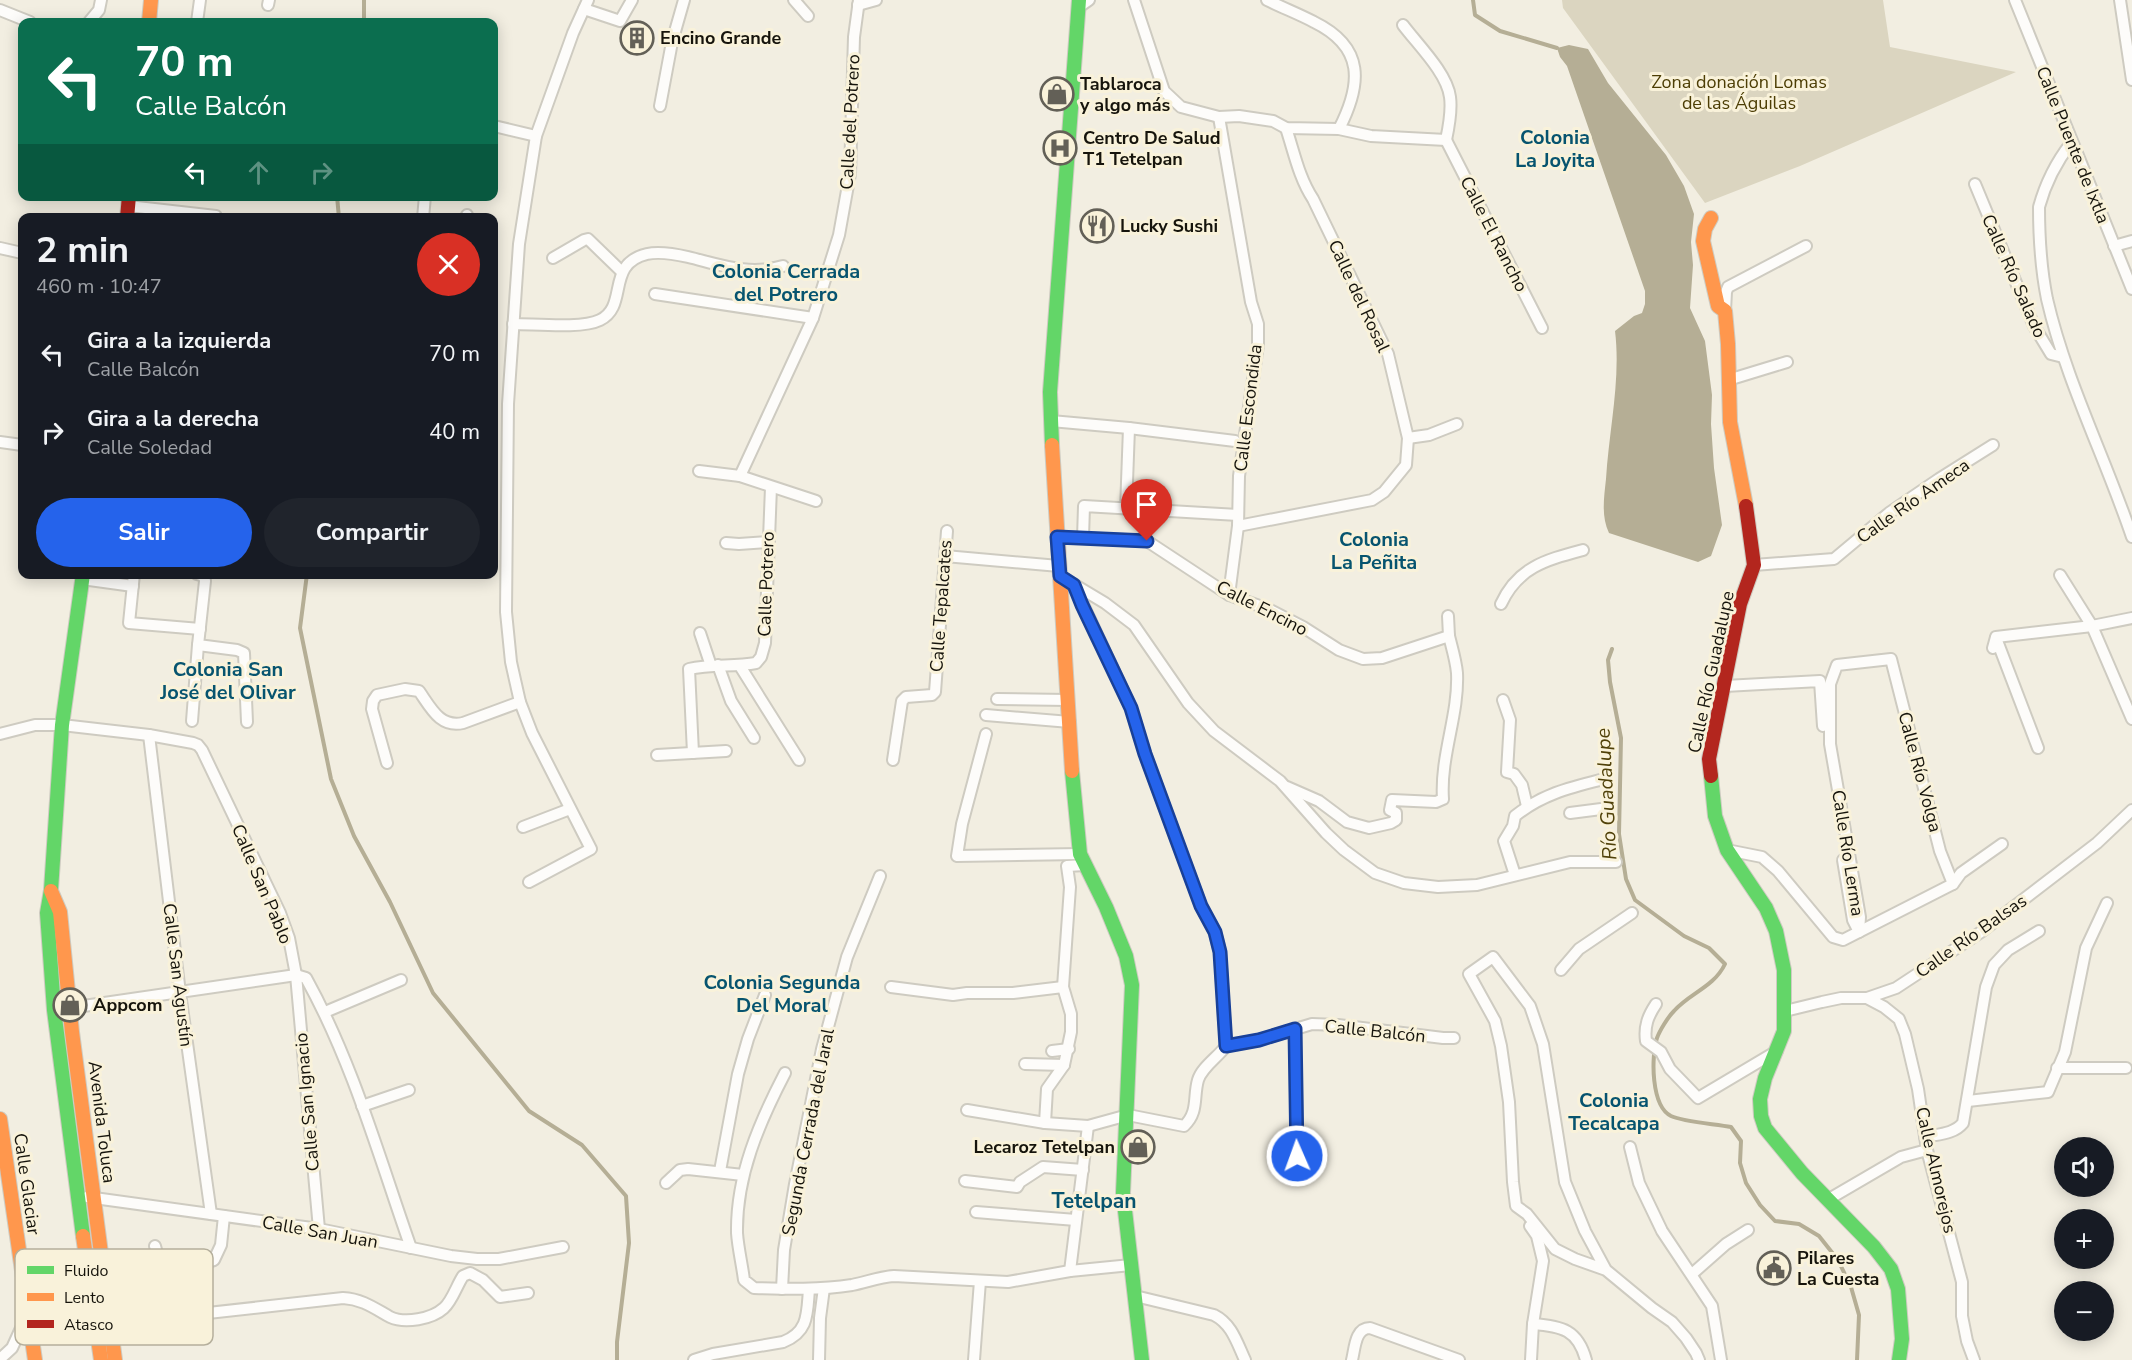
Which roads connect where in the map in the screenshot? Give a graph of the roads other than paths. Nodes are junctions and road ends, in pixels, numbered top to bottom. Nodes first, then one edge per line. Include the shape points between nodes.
1 (101, 0) edge
2 (151, 0) edge
3 (200, 0) edge
4 (632, 0) edge
5 (684, 0) edge
6 (794, 0) edge
7 (876, 0) edge
8 (1134, 0) edge
9 (1267, 0) edge
10 (2015, 0) edge
11 (2120, 0) edge
12 (858, 2) edge
13 (1083, 2) edge
14 (586, 4) edge
15 (0, 10) edge
16 (808, 16) dead end
17 (20, 18) edge
18 (92, 18) edge
19 (149, 18) edge
20 (198, 18) edge
21 (1403, 25) dead end
22 (2132, 80) edge
23 (660, 106) dead end
24 (1219, 117) junction
25 (498, 127) edge
26 (1286, 128) junction
27 (1339, 129) junction
28 (537, 136) junction
29 (1446, 140) junction
30 (2071, 143) junction
31 (1975, 184) dead end
32 (128, 207) edge
33 (187, 213) edge
34 (1711, 218) dead end
35 (2132, 242) edge
36 (1806, 246) dead end
37 (2114, 246) junction
38 (0, 248) edge
39 (18, 252) edge
40 (553, 258) dead end
41 (783, 266) dead end
42 (621, 271) junction
43 (2132, 289) edge
44 (655, 294) dead end
45 (1725, 311) junction
46 (813, 318) junction
47 (513, 324) junction
48 (1542, 327) dead end
49 (2063, 357) junction
50 (1787, 362) dead end
51 (1728, 380) junction
52 (1051, 421) junction
53 (1456, 424) dead end
54 (1129, 428) junction
55 (1408, 438) junction
56 (1235, 441) dead end
57 (0, 442) edge
58 (18, 445) edge
59 (1993, 446) dead end
60 (699, 471) dead end
61 (740, 476) junction
62 (771, 487) junction
63 (816, 501) dead end
64 (1126, 509) junction
65 (1238, 521) junction
66 (946, 531) dead end
67 (2131, 532) edge
68 (1057, 537) junction
69 (1083, 538) junction
70 (768, 542) junction
71 (726, 543) dead end
72 (1582, 550) dead end
73 (945, 556) junction
74 (1754, 565) junction
75 (1059, 571) junction
76 (2060, 575) dead end
77 (82, 579) edge
78 (117, 579) edge
79 (205, 579) edge
80 (134, 580) edge
81 (1074, 585) junction
82 (1229, 595) junction
83 (1501, 604) dead end
84 (1448, 616) dead end
85 (2132, 618) edge
86 (2092, 626) junction
87 (200, 629) junction
88 (700, 633) dead end
89 (1449, 636) junction
90 (198, 645) junction
91 (1891, 659) joint
92 (714, 665) junction
93 (740, 666) junction
94 (1725, 686) junction
95 (997, 699) dead end
96 (1068, 700) junction
97 (1503, 700) dead end
98 (520, 702) junction
99 (987, 715) dead end
100 (2132, 719) edge
101 (192, 721) dead end
102 (247, 722) dead end
103 (1070, 722) junction
104 (62, 725) junction
105 (0, 734) edge
106 (986, 734) dead end
107 (149, 735) junction
108 (754, 738) dead end
109 (2038, 748) dead end
110 (726, 751) dead end
111 (693, 753) junction
112 (657, 755) dead end
113 (799, 760) dead end
114 (893, 760) dead end
115 (387, 763) dead end
116 (1600, 780) dead end
117 (1284, 785) junction
118 (1527, 806) junction
119 (1609, 808) dead end
120 (570, 809) junction
121 (2132, 810) edge
122 (1570, 813) dead end
123 (523, 827) dead end
124 (2002, 844) dead end
125 (1727, 850) junction
126 (1082, 860) junction
127 (1616, 862) dead end
128 (1515, 875) junction
129 (880, 876) dead end
130 (529, 882) dead end
131 (1953, 884) junction
132 (51, 890) junction
133 (2107, 903) dead end
134 (1632, 913) dead end
135 (2038, 931) dead end
136 (1859, 932) junction
137 (1561, 970) dead end
138 (296, 975) junction
139 (401, 980) dead end
140 (891, 987) dead end
141 (1063, 987) junction
142 (180, 993) junction
143 (765, 995) dead end
144 (1867, 998) junction
145 (1656, 1004) dead end
146 (69, 1008) junction
147 (1785, 1011) junction
148 (325, 1012) junction
149 (1295, 1029) junction
150 (1454, 1038) dead end
151 (1226, 1046) junction
152 (1069, 1049) junction
153 (1053, 1051) dead end
154 (1777, 1051) junction
155 (1025, 1064) dead end
156 (1043, 1065) junction
157 (1064, 1065) junction
158 (2057, 1068) junction
159 (2126, 1068) dead end
160 (785, 1073) dead end
161 (1047, 1089) junction
162 (409, 1090) dead end
163 (1968, 1101) junction
164 (362, 1106) junction
165 (967, 1110) dead end
166 (1128, 1114) junction
167 (0, 1119) edge
168 (1046, 1123) junction
169 (1088, 1126) junction
170 (1925, 1137) junction
171 (1630, 1147) dead end
172 (1927, 1150) junction
173 (1297, 1156) dead end
174 (1083, 1170) junction
175 (720, 1171) junction
176 (743, 1175) junction
177 (965, 1181) dead end
178 (666, 1183) dead end
179 (77, 1196) junction
180 (93, 1197) junction
181 (1829, 1199) junction
182 (1515, 1202) junction
183 (976, 1212) dead end
184 (211, 1214) junction
185 (224, 1216) junction
186 (1076, 1220) junction
187 (319, 1229) junction
188 (1748, 1230) dead end
189 (155, 1246) dead end
190 (563, 1247) dead end
191 (411, 1248) junction
192 (19, 1249) edge
193 (85, 1249) edge
194 (100, 1249) edge
195 (156, 1249) edge
196 (213, 1260) edge
197 (1131, 1265) junction
198 (1606, 1270) junction
199 (1070, 1271) junction
200 (1692, 1274) junction
201 (980, 1281) junction
202 (824, 1288) junction
203 (782, 1289) junction
204 (809, 1289) junction
205 (528, 1293) dead end
206 (1135, 1296) junction
207 (213, 1312) edge
208 (1533, 1324) junction
209 (15, 1341) edge
210 (33, 1345) edge
211 (99, 1345) edge
212 (113, 1345) edge
213 (0, 1359) edge
214 (35, 1360) edge
215 (101, 1360) edge
216 (115, 1360) edge
217 (694, 1360) edge
218 (819, 1360) edge
219 (974, 1360) edge
220 (1142, 1360) edge
221 (1245, 1360) edge
222 (1352, 1360) edge
223 (1459, 1360) edge
224 (1531, 1360) edge
225 (1587, 1360) edge
226 (1699, 1360) edge
227 (1721, 1360) edge
228 (1899, 1360) edge
229 (1974, 1360) edge

1 - 18 street
2 - 19 street
3 - 20 street
4 - 14 street via 620,21
5 - 23 street
6 - 16 street
7 - 12 street
8 - 24 street via 1164,91 1181,108
9 - 27 street via 1317,23 1352,54 1356,71 1348,111
10 - 30 street, Calle Puente de Ixtla
11 - 22 street
12 - 46 street, Calle del Potrero via 850,174 839,235
13 - 52 street via 1051,369
14 - 28 street
15 - 17 street
21 - 29 street via 1444,77 1450,96
24 - 26 street via 1273,121
24 - 65 street, Calle Escondida via 1258,324 1239,476
25 - 28 street
26 - 27 street
26 - 55 street, Calle del Rosal via 1303,185 1388,354
27 - 29 street via 1371,136
28 - 47 street via 519,244
29 - 48 street, Calle El Rancho
30 - 37 street, Calle Puente de Ixtla
30 - 49 street via 2061,156 2039,207 2044,280
31 - 49 street, Calle Río Salado via 2034,326 2051,354
32 - 33 street
34 - 45 street, Calle Río Guadalupe via 1703,241 1718,306
35 - 37 street
36 - 45 street via 1728,287
37 - 43 street, Calle Puente de Ixtla
38 - 39 street
40 - 42 street via 588,239
41 - 42 street via 766,271 743,270 673,254 649,253 635,258
42 - 47 street via 615,301 608,315 599,321
44 - 46 street
45 - 51 street, Calle Río Guadalupe
46 - 61 street, Calle del Potrero
47 - 98 street via 508,404 506,612
49 - 67 street
50 - 51 street
51 - 74 street, Calle Río Guadalupe via 1730,422
52 - 54 street
52 - 68 street
53 - 55 street
54 - 56 street
54 - 64 street
55 - 65 street, Calle del Rosal via 1406,465 1384,492 1372,500
57 - 58 street
59 - 74 street, Calle Río Ameca via 1889,513 1834,559
60 - 61 street
61 - 62 street
62 - 63 street
62 - 70 street, Calle Potrero
64 - 65 street, Calle del Rosal
64 - 69 street, Calle del Rosal via 1084,506
65 - 82 street, Calle Escondida
66 - 73 street, Calle Tepalcates
68 - 69 street, Calle Encino
68 - 75 street
69 - 82 street, Calle Encino via 1147,541
70 - 71 street
70 - 93 street, Calle Potrero via 765,643 756,663
72 - 83 street via 1548,559 1525,572
73 - 75 street
73 - 114 street, Calle Tepalcates via 935,692 903,698
74 - 94 street, Calle Río Guadalupe via 1740,604
75 - 81 street
75 - 96 street
76 - 86 street
77 - 104 street, Avenida Toluca
78 - 80 street
79 - 87 street
80 - 87 street via 129,623
81 - 117 street via 1134,625 1188,703 1215,731
81 - 151 street via 1131,708 1201,906 1215,932 1220,952
82 - 89 street, Calle Encino via 1268,609 1339,650 1363,659 1382,658
84 - 89 street
85 - 86 street
86 - 100 street
86 - 109 street via 1994,643
87 - 90 street
88 - 92 street
89 - 117 street via 1457,671 1443,798 1436,802 1392,800 1390,810 1396,813 1396,820 1369,828 1347,822 1319,801
90 - 101 street
90 - 102 street via 244,653
91 - 131 street, Calle Río Volga via 1940,851
91 - 136 street, Calle Río Lerma via 1837,665 1830,684 1830,744 1860,917
92 - 93 street
92 - 108 street
92 - 111 street via 688,670
93 - 113 street
94 - 125 street, Calle Río Guadalupe via 1709,759 1715,816
94 - 136 street, Calle Río Lerma via 1820,681 1826,756 1853,920
95 - 96 street
96 - 103 street
97 - 118 street via 1510,720 1507,772 1514,774 1522,785
98 - 115 street via 454,725 436,714 419,691 405,689 377,695 372,709
98 - 120 street
99 - 103 street
103 - 126 street via 1072,788
104 - 105 street, Calle San Pablo via 35,725
104 - 107 street, Calle San Pablo
104 - 132 street, Avenida Toluca
106 - 126 street via 957,856
107 - 138 street, Calle San Pablo via 193,743 202,750 280,914
107 - 142 street, Calle San Agustín
110 - 111 street
111 - 112 street
116 - 118 street via 1560,790
117 - 128 street via 1326,833 1376,873 1404,883 1437,886 1477,885
118 - 128 street via 1515,816 1504,841
119 - 122 street
120 - 123 street
120 - 130 street via 591,849
121 - 144 street, Calle Río Balsas via 2097,843 1981,932 1896,988
124 - 131 street via 1961,873
125 - 136 street via 1762,857 1833,937 1843,940
125 - 147 street, Calle Río Guadalupe via 1766,908 1776,931 1784,970
126 - 141 street via 1067,866 1070,887
126 - 166 street via 1126,956 1132,985
127 - 128 street via 1570,862
129 - 203 street, Segunda Cerrada del Jaral via 847,957 822,1049 791,1207
131 - 136 street
132 - 146 street, Avenida Toluca via 60,912
132 - 179 street, Avenida Toluca via 47,913 54,1010
133 - 158 street via 2086,948 2065,1052
134 - 137 street via 1579,949
135 - 163 street via 2008,950 1994,965 1986,987
138 - 142 street
138 - 148 street via 306,978
138 - 187 street, Calle San Ignacio
139 - 148 street
140 - 141 street via 953,995
141 - 152 street via 1071,1014
142 - 146 street
142 - 184 street, Calle San Agustín
143 - 175 street via 738,1074
144 - 147 street, Calle Río Balsas via 1832,1000
144 - 170 street, Calle Almorejos via 1899,1019 1918,1089
145 - 154 street via 1649,1014 1646,1041 1661,1052 1670,1069 1698,1098
146 - 180 street, Avenida Toluca
147 - 154 street, Calle Río Guadalupe
148 - 164 street
149 - 150 street, Calle Balcón via 1312,1024 1338,1025
149 - 151 street, Calle Balcón
149 - 173 street
151 - 166 street via 1198,1080 1195,1112 1184,1126
152 - 153 street
152 - 157 street
154 - 181 street, Calle Río Guadalupe via 1760,1099 1765,1128
155 - 156 street
156 - 157 street
156 - 161 street
157 - 161 street
158 - 159 street
158 - 163 street via 2048,1092
160 - 176 street via 765,1111
161 - 168 street
162 - 164 street
163 - 170 street via 1958,1129
164 - 191 street
165 - 168 street
166 - 169 street
166 - 197 street via 1123,1193
167 - 192 street, Calle Glaciar
168 - 169 street
169 - 174 street
170 - 172 street, Calle Almorejos
171 - 200 street via 1639,1183 1662,1231
172 - 181 street via 1900,1157
172 - 229 street, Calle Almorejos via 1962,1282 1962,1316
174 - 177 street via 1044,1167 1017,1187
174 - 186 street
175 - 176 street
175 - 178 street via 680,1170
176 - 203 street via 737,1236 744,1280 754,1288
179 - 180 street, Calle San Juan
179 - 193 street, Avenida Toluca
180 - 184 street, Calle San Juan
180 - 194 street, Avenida Toluca
181 - 228 street, Calle Río Guadalupe via 1891,1269 1898,1289 1902,1339
182 - 198 street via 1556,1249
182 - 198 street via 1501,1046 1495,1021 1469,974 1493,957 1530,1006 1543,1044 1565,1182
182 - 208 street via 1537,1236 1543,1261
183 - 186 street
184 - 185 street, Calle San Juan
185 - 187 street, Calle San Juan
185 - 196 street via 221,1245
186 - 199 street
187 - 191 street, Calle San Juan
188 - 200 street
189 - 195 street
190 - 191 street, Calle San Juan via 499,1260
197 - 199 street
197 - 206 street
198 - 226 street via 1672,1322
199 - 201 street via 1008,1281
200 - 227 street via 1712,1306
201 - 202 street via 894,1276
201 - 219 street
202 - 204 street
202 - 218 street
203 - 204 street
204 - 217 street via 805,1321 793,1338
205 - 207 street via 500,1297 483,1280 470,1274 463,1276 445,1307 415,1320 393,1318 356,1299 343,1298
206 - 220 street
206 - 221 street via 1222,1319
208 - 224 street
208 - 225 street via 1552,1325 1572,1334 1582,1344
209 - 213 street
210 - 214 street, Calle Glaciar
211 - 215 street, Avenida Toluca
212 - 216 street, Avenida Toluca
222 - 223 street via 1364,1328

